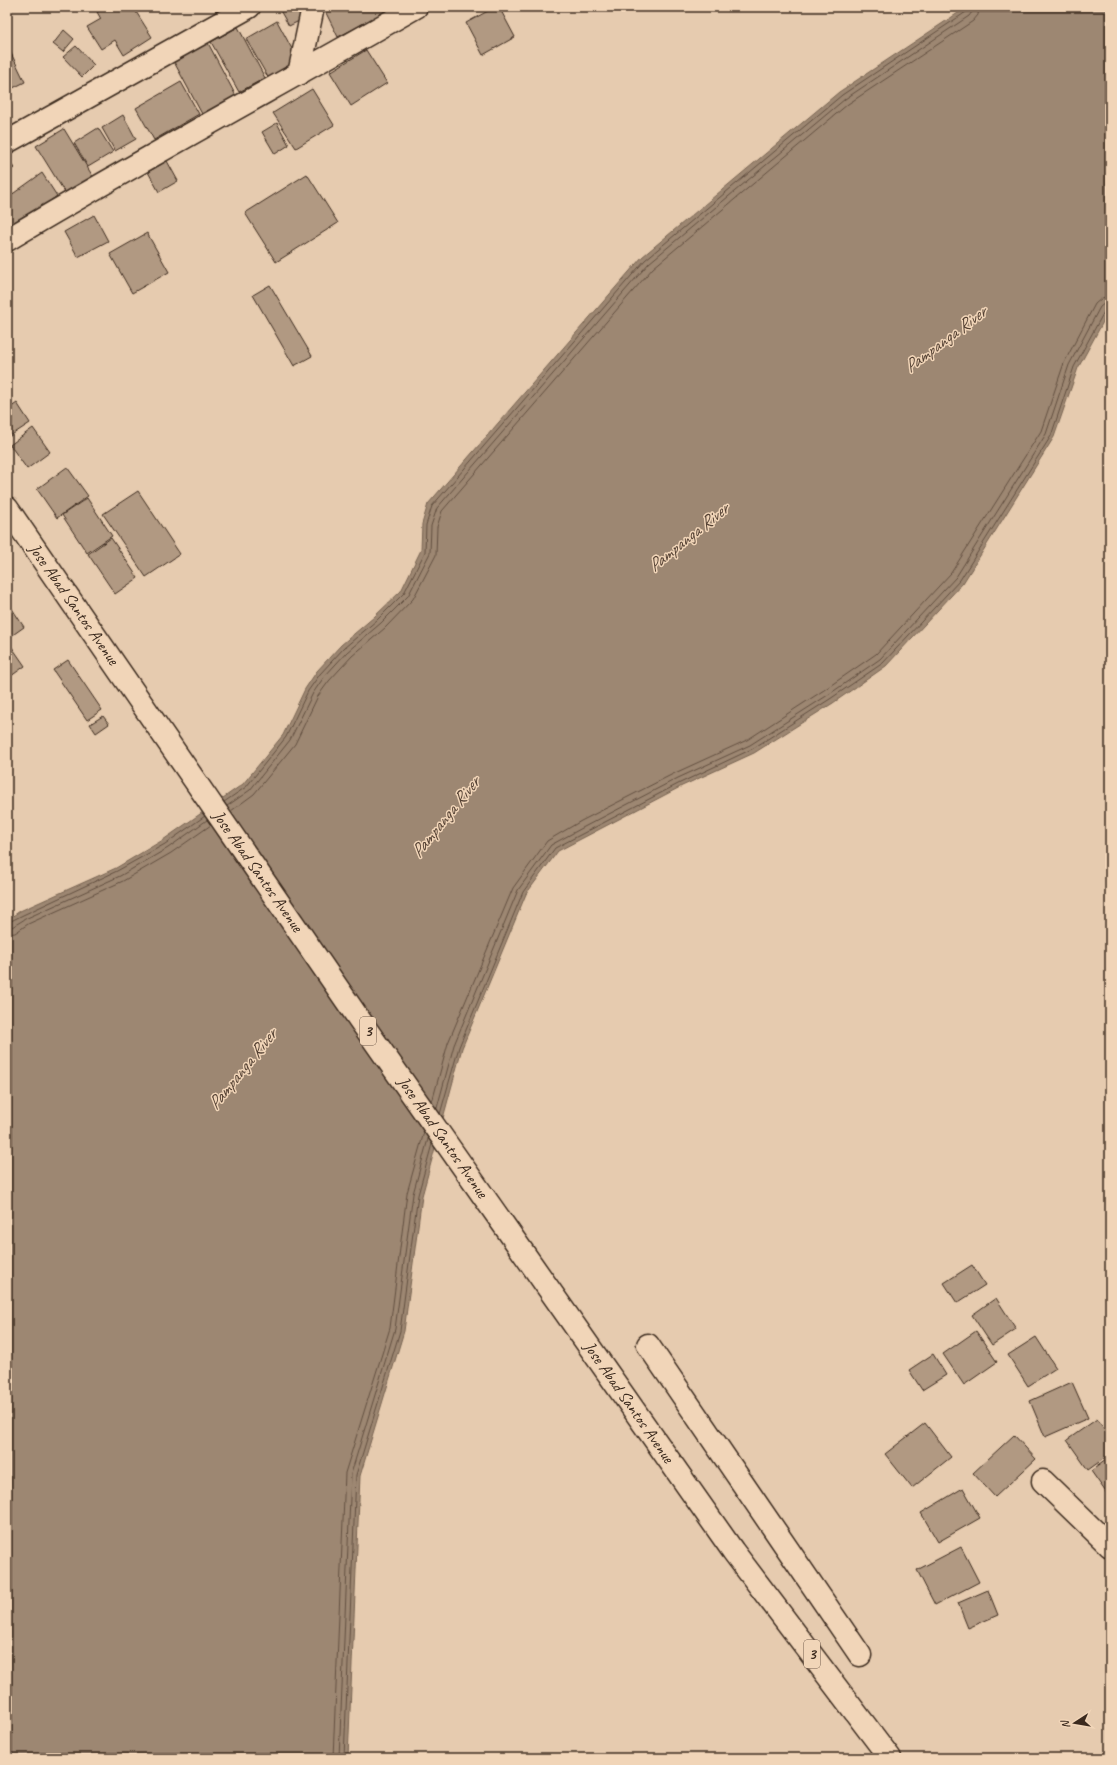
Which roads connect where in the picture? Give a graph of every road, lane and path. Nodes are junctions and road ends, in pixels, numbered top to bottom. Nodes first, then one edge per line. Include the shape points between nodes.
1 (249, 7) edge
2 (313, 7) edge
3 (416, 7) edge
4 (224, 14) edge
5 (299, 74) junction
6 (7, 142) edge
7 (7, 240) edge
8 (7, 508) edge
9 (648, 1345) dead end
10 (1043, 1481) dead end
11 (1110, 1546) edge
12 (860, 1654) dead end
13 (890, 1758) edge

1 - 4 main road
2 - 5 main road
3 - 5 main road
4 - 6 main road
5 - 7 main road via 200,127
8 - 13 main road, Jose Abad Santos Avenue / 3 via 360,1019 733,1551
9 - 12 main road
10 - 11 main road

